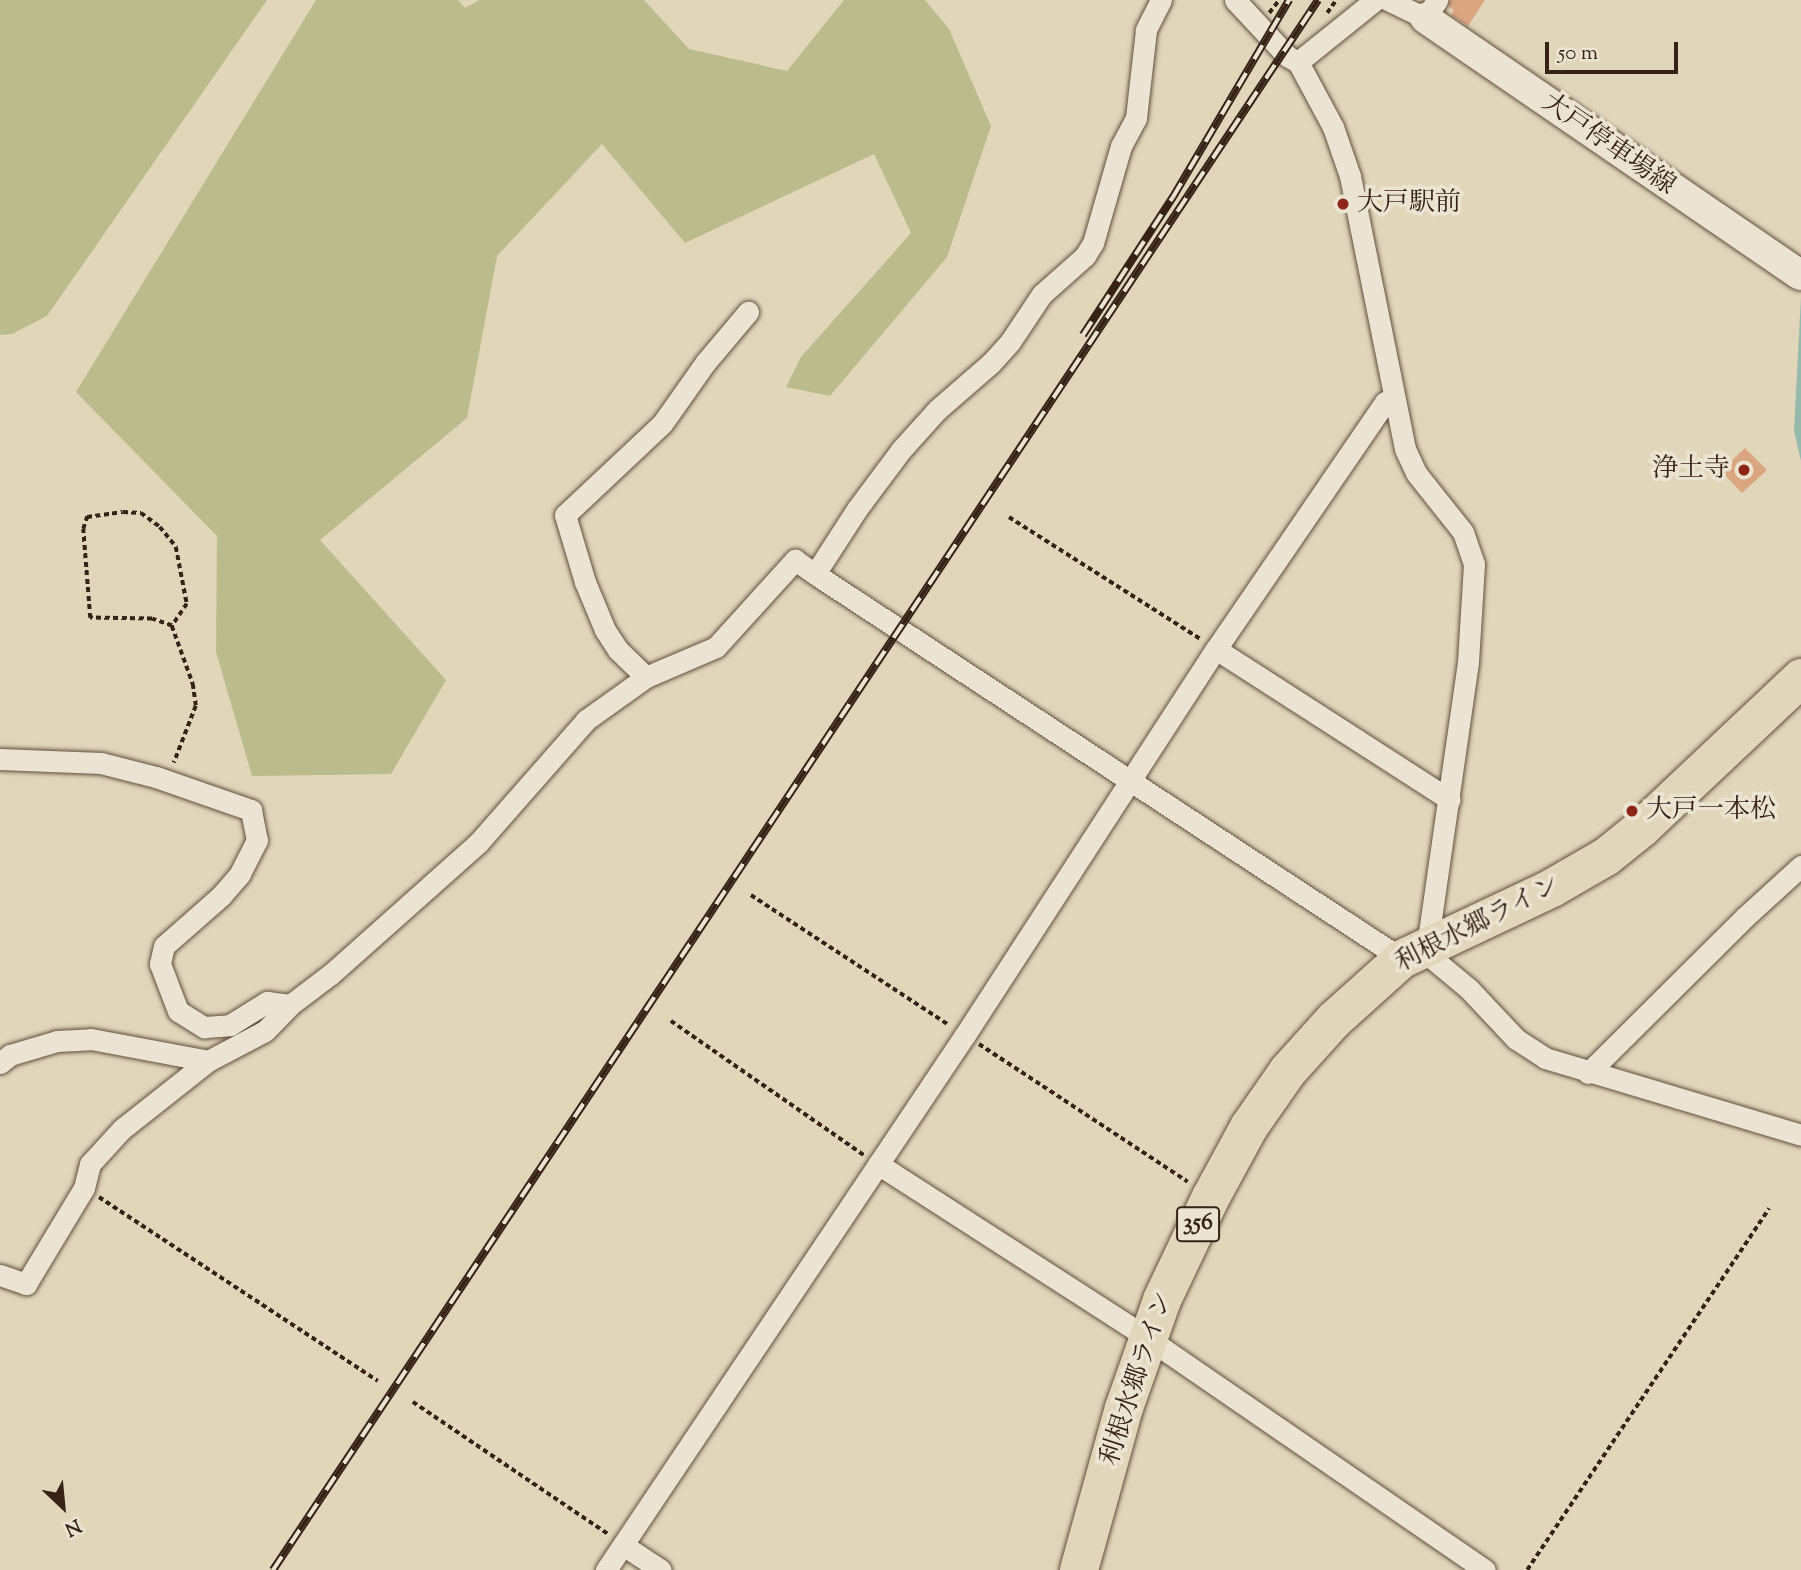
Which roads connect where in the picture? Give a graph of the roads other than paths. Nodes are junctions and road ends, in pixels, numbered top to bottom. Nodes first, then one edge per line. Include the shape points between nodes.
1 (1161, 0) edge
2 (1235, 0) edge
3 (1375, 0) edge
4 (1388, 0) edge
5 (1431, 9) edge
6 (1298, 62) junction
7 (1796, 272) edge
8 (748, 313) dead end
9 (1393, 398) junction
10 (815, 574) junction
11 (1216, 649) junction
12 (646, 677) junction
13 (1801, 678) edge
14 (0, 759) edge
15 (1129, 782) junction
16 (1450, 800) junction
17 (1801, 866) edge
18 (1417, 951) junction
19 (290, 1005) junction
20 (208, 1061) junction
21 (0, 1063) edge
22 (1588, 1073) junction
23 (1801, 1135) edge
24 (878, 1164) junction
25 (0, 1275) edge
26 (1146, 1337) junction
27 (623, 1545) junction
28 (606, 1570) edge
29 (661, 1570) edge
30 (1079, 1570) edge
31 (1485, 1570) edge

1 - 10 street via 1146,30 1136,118 1121,146 1093,243 1085,256 1042,294 1010,342 901,450
2 - 6 street
3 - 6 street
4 - 5 street
5 - 7 main road, 大戸停車場線
6 - 9 street via 1328,115 1350,176
8 - 12 street via 662,424 565,515 605,630
9 - 11 street via 1385,402
9 - 16 street via 1416,473 1463,532 1474,564 1468,662
10 - 12 street via 795,561 716,647
10 - 15 street
11 - 15 street
11 - 16 street
12 - 19 street via 586,720 479,842
13 - 18 highway, 利根水郷ライン / 356 via 1606,857 1552,888
14 - 19 street via 101,763 251,810 257,840 240,874 164,946 160,964 178,1011 204,1027 230,1025 267,1002
15 - 18 street
15 - 24 street
16 - 18 street
17 - 22 street
18 - 22 street via 1469,989 1516,1039 1545,1058
18 - 26 highway, 利根水郷ライン / 356 via 1377,978 1261,1106 1211,1197
19 - 20 street via 264,1031
20 - 21 street via 91,1039 57,1041 10,1055
20 - 25 street via 122,1129 90,1164 84,1188 26,1284
22 - 23 street
24 - 26 street
24 - 27 street
26 - 30 highway, 利根水郷ライン / 356
26 - 31 street
27 - 28 street
27 - 29 street

